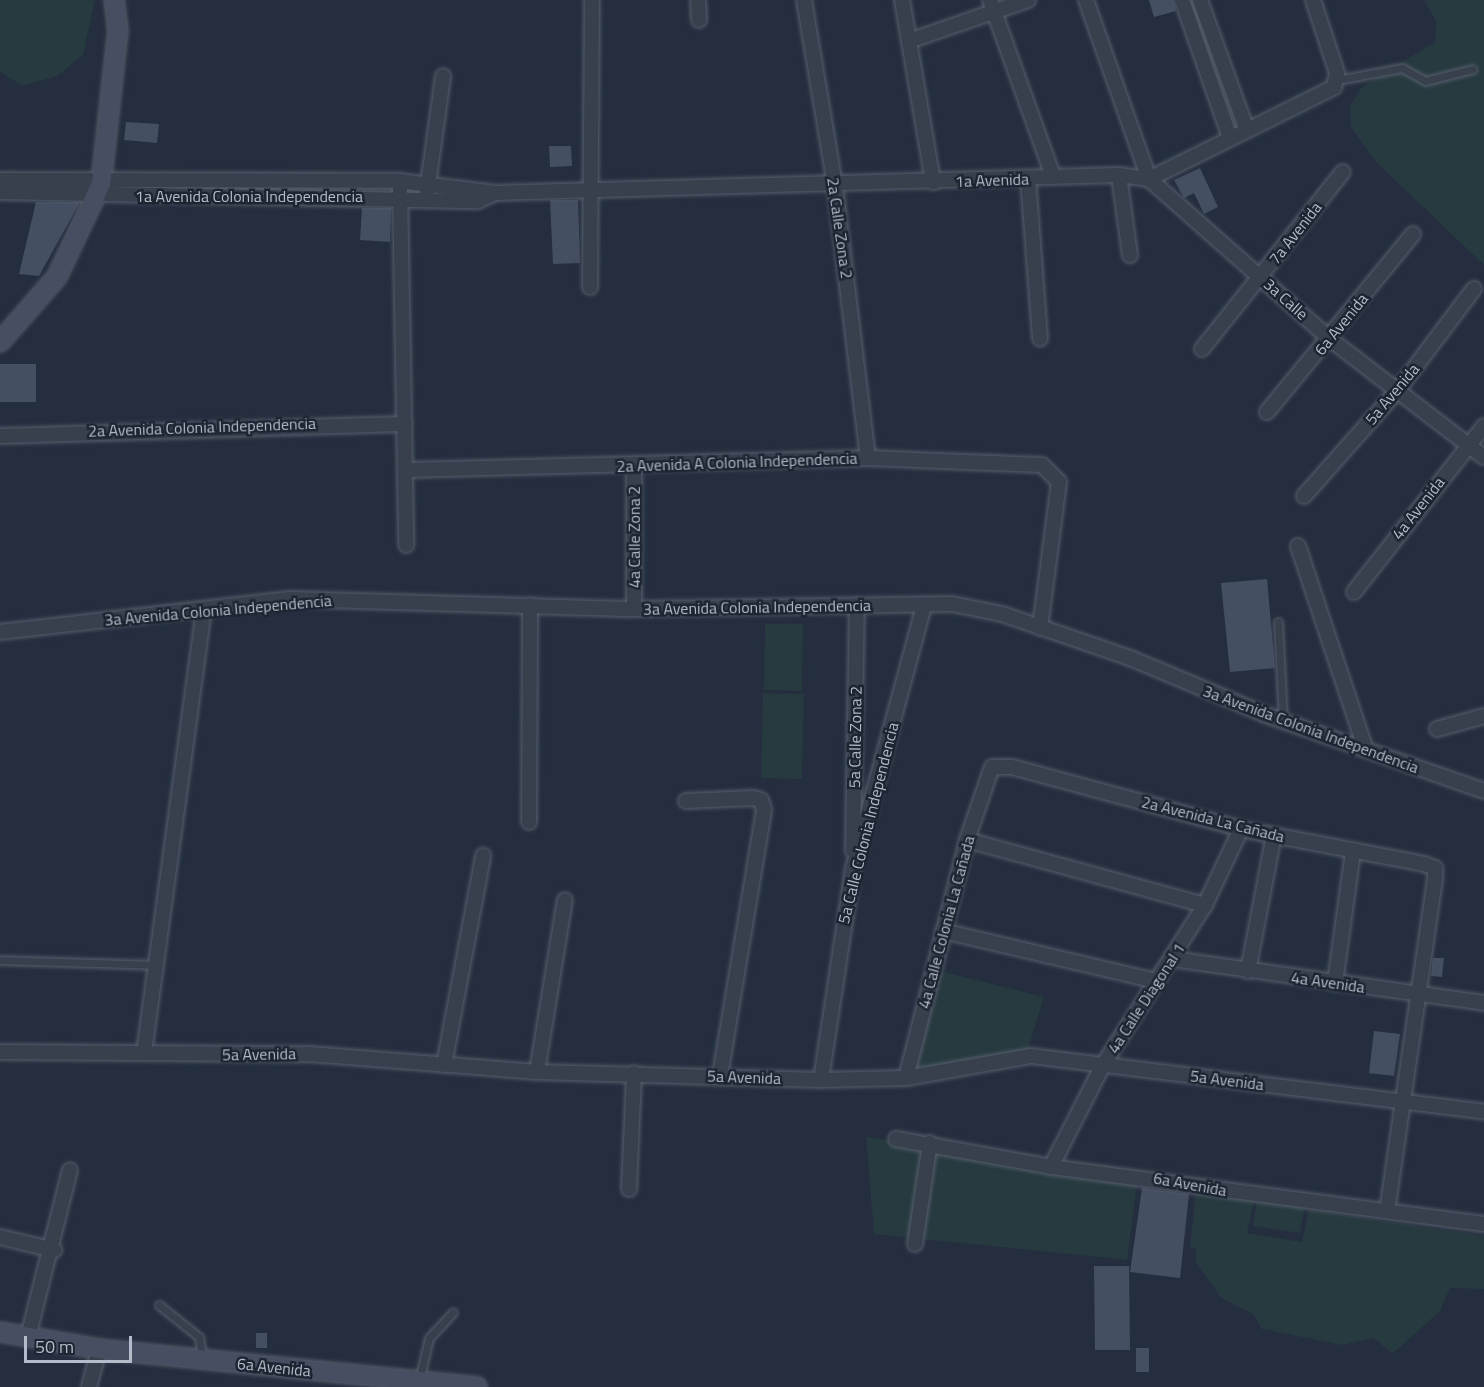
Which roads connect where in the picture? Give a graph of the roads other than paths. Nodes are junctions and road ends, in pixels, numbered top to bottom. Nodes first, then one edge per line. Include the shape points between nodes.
1 (114, 0) edge
2 (592, 0) edge
3 (698, 0) edge
4 (804, 0) edge
5 (902, 0) edge
6 (1028, 0) edge
7 (1086, 0) edge
8 (1182, 0) edge
9 (1200, 0) edge
10 (1313, 0) edge
11 (992, 6) edge
12 (1205, 14) junction
13 (1188, 19) junction
14 (699, 20) dead end
15 (909, 41) junction
16 (1473, 69) dead end
17 (443, 76) dead end
18 (1337, 80) junction
19 (1246, 128) junction
20 (1229, 135) junction
21 (1343, 172) dead end
22 (1119, 175) junction
23 (1053, 176) junction
24 (1028, 178) junction
25 (1149, 179) junction
26 (0, 180) edge
27 (399, 181) junction
28 (933, 182) junction
29 (835, 186) junction
30 (99, 189) junction
31 (428, 190) junction
32 (590, 191) junction
33 (0, 192) edge
34 (400, 196) junction
35 (1413, 234) dead end
36 (1130, 255) dead end
37 (1260, 276) junction
38 (590, 287) dead end
39 (1474, 289) dead end
40 (1040, 339) dead end
41 (1330, 339) junction
42 (0, 342) edge
43 (1202, 350) dead end
44 (1397, 391) junction
45 (1267, 412) dead end
46 (405, 424) junction
47 (1484, 426) edge
48 (0, 436) edge
49 (1468, 445) junction
50 (1484, 457) edge
51 (868, 458) junction
52 (634, 466) junction
53 (407, 470) junction
54 (1304, 496) dead end
55 (405, 544) dead end
56 (1298, 546) dead end
57 (1354, 592) dead end
58 (530, 605) junction
59 (857, 605) junction
60 (924, 605) junction
61 (204, 609) junction
62 (634, 609) junction
63 (1278, 622) dead end
64 (1040, 628) junction
65 (0, 632) edge
66 (1484, 716) edge
67 (1283, 721) junction
68 (1437, 729) dead end
69 (1366, 750) junction
70 (992, 767) joint
71 (1484, 791) edge
72 (686, 801) dead end
73 (529, 822) dead end
74 (1241, 830) junction
75 (1274, 835) junction
76 (967, 840) junction
77 (1353, 852) junction
78 (483, 856) dead end
79 (853, 869) junction
80 (565, 900) dead end
81 (1205, 905) junction
82 (943, 931) junction
83 (1173, 959) junction
84 (0, 960) edge
85 (156, 965) junction
86 (1248, 971) junction
87 (1157, 981) junction
88 (1335, 983) junction
89 (1418, 994) junction
90 (1484, 1003) edge
91 (0, 1052) edge
92 (144, 1053) junction
93 (444, 1065) junction
94 (1103, 1065) junction
95 (537, 1072) junction
96 (634, 1073) junction
97 (720, 1076) junction
98 (906, 1078) junction
99 (821, 1080) junction
100 (1402, 1101) junction
101 (1484, 1112) edge
102 (896, 1139) dead end
103 (930, 1143) junction
104 (1051, 1167) junction
105 (70, 1170) dead end
106 (629, 1189) dead end
107 (1387, 1211) junction
108 (1484, 1224) edge
109 (0, 1237) edge
110 (915, 1245) dead end
111 (54, 1250) junction
112 (159, 1305) dead end
113 (453, 1312) dead end
114 (0, 1332) edge
115 (28, 1337) junction
116 (99, 1349) junction
117 (201, 1360) junction
118 (419, 1381) junction
119 (89, 1387) edge
120 (477, 1387) edge

1 - 30 street via 118,31
2 - 32 street
3 - 14 street
4 - 29 street, 2a Calle Zona 2
5 - 15 street
6 - 11 street
7 - 25 street
8 - 13 street
9 - 12 street
10 - 18 street
11 - 15 street
11 - 23 street
12 - 13 street
12 - 19 street
13 - 20 street
15 - 28 street
16 - 18 lane via 1425,81 1402,68
17 - 31 street
18 - 19 street
19 - 20 street
20 - 25 street
21 - 37 street, 7a Avenida
22 - 23 street, 1a Avenida
22 - 25 street, 1a Avenida
22 - 36 street
23 - 24 street, 1a Avenida
24 - 28 street, 1a Avenida
24 - 40 street
25 - 37 street, 3a Calle
26 - 30 street, 1a Avenida Colonia Independencia
27 - 30 street, 1a Avenida Colonia Independencia
27 - 31 street, 1a Avenida Colonia Independencia
27 - 34 street
28 - 29 street, 1a Avenida
29 - 32 street, 1a Avenida Colonia Independencia
29 - 51 street, 2a Calle Zona 2
30 - 33 street, 1a Avenida Colonia Independencia
30 - 34 street, 1a Avenida Colonia Independencia
30 - 42 street via 57,277
31 - 32 street, 1a Avenida Colonia Independencia
31 - 34 street, 1a Avenida Colonia Independencia
32 - 38 street
34 - 46 street
35 - 41 street, 6a Avenida
37 - 41 street, 3a Calle
37 - 43 street, 7a Avenida
39 - 44 street, 5a Avenida
41 - 44 street, 3a Calle
41 - 45 street, 6a Avenida
44 - 49 street, 3a Calle
44 - 54 street, 5a Avenida
46 - 48 street, 2a Avenida Colonia Independencia via 134,428
46 - 53 street
47 - 49 street, 4a Avenida
49 - 50 street, 3a Calle
49 - 57 street, 4a Avenida
51 - 52 street, 2a Avenida A Colonia Independencia
51 - 64 street, 2a Avenida A Colonia Independencia via 1042,465 1059,482
52 - 53 street, 2a Avenida A Colonia Independencia
52 - 62 street, 4a Calle Zona 2
53 - 55 street
56 - 69 street
58 - 61 street, 3a Avenida Colonia Independencia via 364,597
58 - 62 street, 3a Avenida Colonia Independencia
58 - 73 street
59 - 60 street, 3a Avenida Colonia Independencia
59 - 62 street, 3a Avenida Colonia Independencia
59 - 79 street, 5a Calle Zona 2
60 - 64 street, 3a Avenida Colonia Independencia via 973,606
60 - 79 street, 5a Calle Colonia Independencia
61 - 65 street, 3a Avenida Colonia Independencia
61 - 85 street
63 - 67 lane
64 - 67 street, 3a Avenida Colonia Independencia
66 - 68 street
67 - 69 street, 3a Avenida Colonia Independencia
69 - 71 street, 3a Avenida Colonia Independencia
70 - 74 street, 2a Avenida La Cañada via 1012,767
70 - 76 street, 4a Calle Colonia La Cañada
72 - 97 street via 753,798 761,800 764,810
74 - 75 street, 2a Avenida La Cañada
74 - 81 street, 4a Calle Diagonal 1
75 - 77 street, 2a Avenida La Cañada
75 - 86 street
76 - 81 street
76 - 82 street, 4a Calle Colonia La Cañada
77 - 88 street
77 - 89 street, 2a Avenida La Cañada via 1435,868
78 - 93 street
79 - 99 street, 5a Calle Colonia Independencia
80 - 95 street
81 - 83 street, 4a Calle Diagonal 1
82 - 87 street
82 - 98 street, 4a Calle Colonia La Cañada
83 - 86 street, 4a Avenida
83 - 87 street, 4a Calle Diagonal 1
84 - 85 lane
85 - 92 street
86 - 88 street, 4a Avenida
87 - 94 street, 4a Calle Diagonal 1
88 - 89 street, 4a Avenida
89 - 90 street, 4a Avenida
89 - 100 street
91 - 92 street, 5a Avenida
92 - 93 street, 5a Avenida via 309,1054
93 - 95 street, 5a Avenida
94 - 98 street, 5a Avenida via 1031,1056
94 - 100 street, 5a Avenida
94 - 104 street, 4a Calle Diagonal 1
95 - 96 street, 5a Avenida
96 - 97 street, 5a Avenida
96 - 106 street
97 - 99 street, 5a Avenida
98 - 99 street, 5a Avenida
100 - 101 street, 5a Avenida
100 - 107 street
102 - 103 street, 6a Avenida
103 - 104 street, 6a Avenida
103 - 110 street
104 - 107 street, 6a Avenida
105 - 111 street
107 - 108 street, 6a Avenida
109 - 111 street
111 - 115 street
112 - 117 lane via 199,1337
113 - 118 lane via 429,1338
114 - 115 street, 6a Avenida
115 - 116 street, 6a Avenida
116 - 117 street, 6a Avenida
116 - 119 street
117 - 118 street, 6a Avenida
118 - 120 street, 6a Avenida

